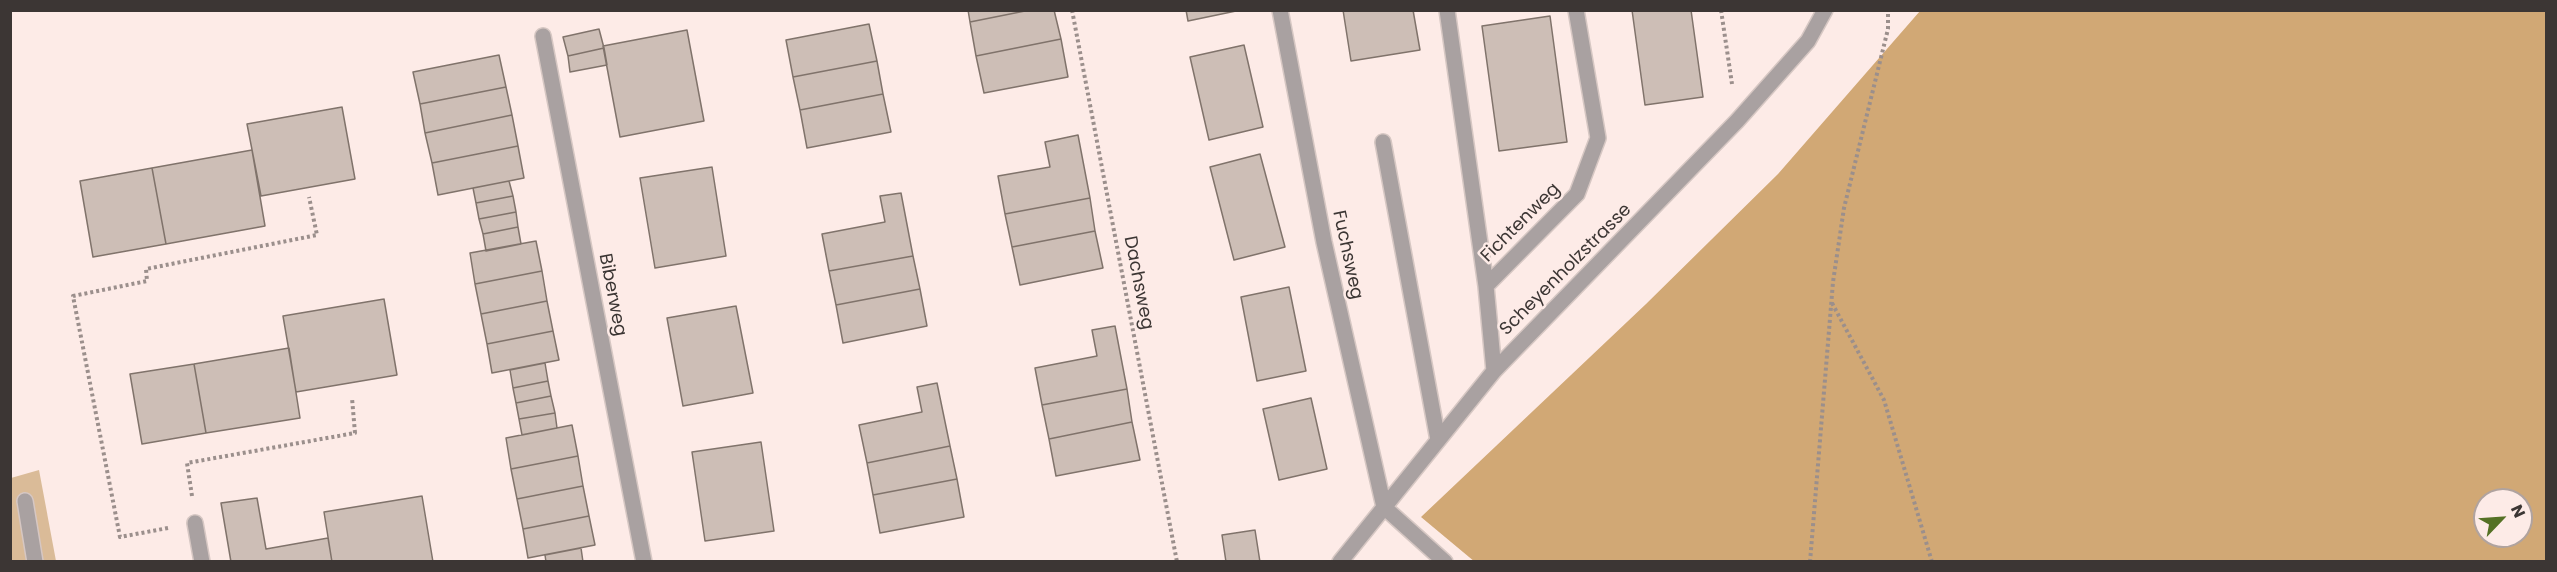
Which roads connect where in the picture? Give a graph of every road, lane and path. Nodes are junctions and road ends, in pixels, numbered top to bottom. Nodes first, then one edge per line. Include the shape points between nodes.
1 (1072, 10) edge
2 (1280, 10) edge
3 (1447, 10) edge
4 (1576, 10) edge
5 (1721, 10) edge
6 (1825, 10) edge
7 (1888, 10) edge
8 (543, 36) dead end
9 (1737, 121) junction
10 (1383, 142) dead end
11 (309, 197) dead end
12 (1486, 286) junction
13 (1832, 302) junction
14 (1494, 371) junction
15 (352, 398) dead end
16 (1438, 440) junction
17 (25, 501) dead end
18 (1384, 507) junction
19 (195, 523) junction
20 (35, 561) edge
21 (202, 561) edge
22 (644, 561) edge
23 (1177, 561) edge
24 (1340, 561) edge
25 (1445, 561) edge
26 (1810, 561) edge
27 (1932, 561) edge

1 - 23 path, Dachsweg
2 - 18 street, Fuchsweg via 1324,242
3 - 12 street, Fichtenweg
4 - 12 street, Fichtenweg via 1598,138 1578,194
5 - 9 path
6 - 9 street, Scheyenholzstrasse via 1808,41
7 - 13 path via 1888,29 1844,208
8 - 22 street, Biberweg
9 - 14 street, Scheyenholzstrasse
10 - 16 street
11 - 19 path via 317,235 146,269 147,281 73,296 120,537
12 - 14 street, Fichtenweg
13 - 26 path
13 - 27 path via 1884,400
14 - 16 street, Scheyenholzstrasse
15 - 19 path via 355,433 188,463
16 - 18 street, Scheyenholzstrasse
17 - 20 street
18 - 24 street, Scheyenholzstrasse
18 - 25 street
19 - 21 street

